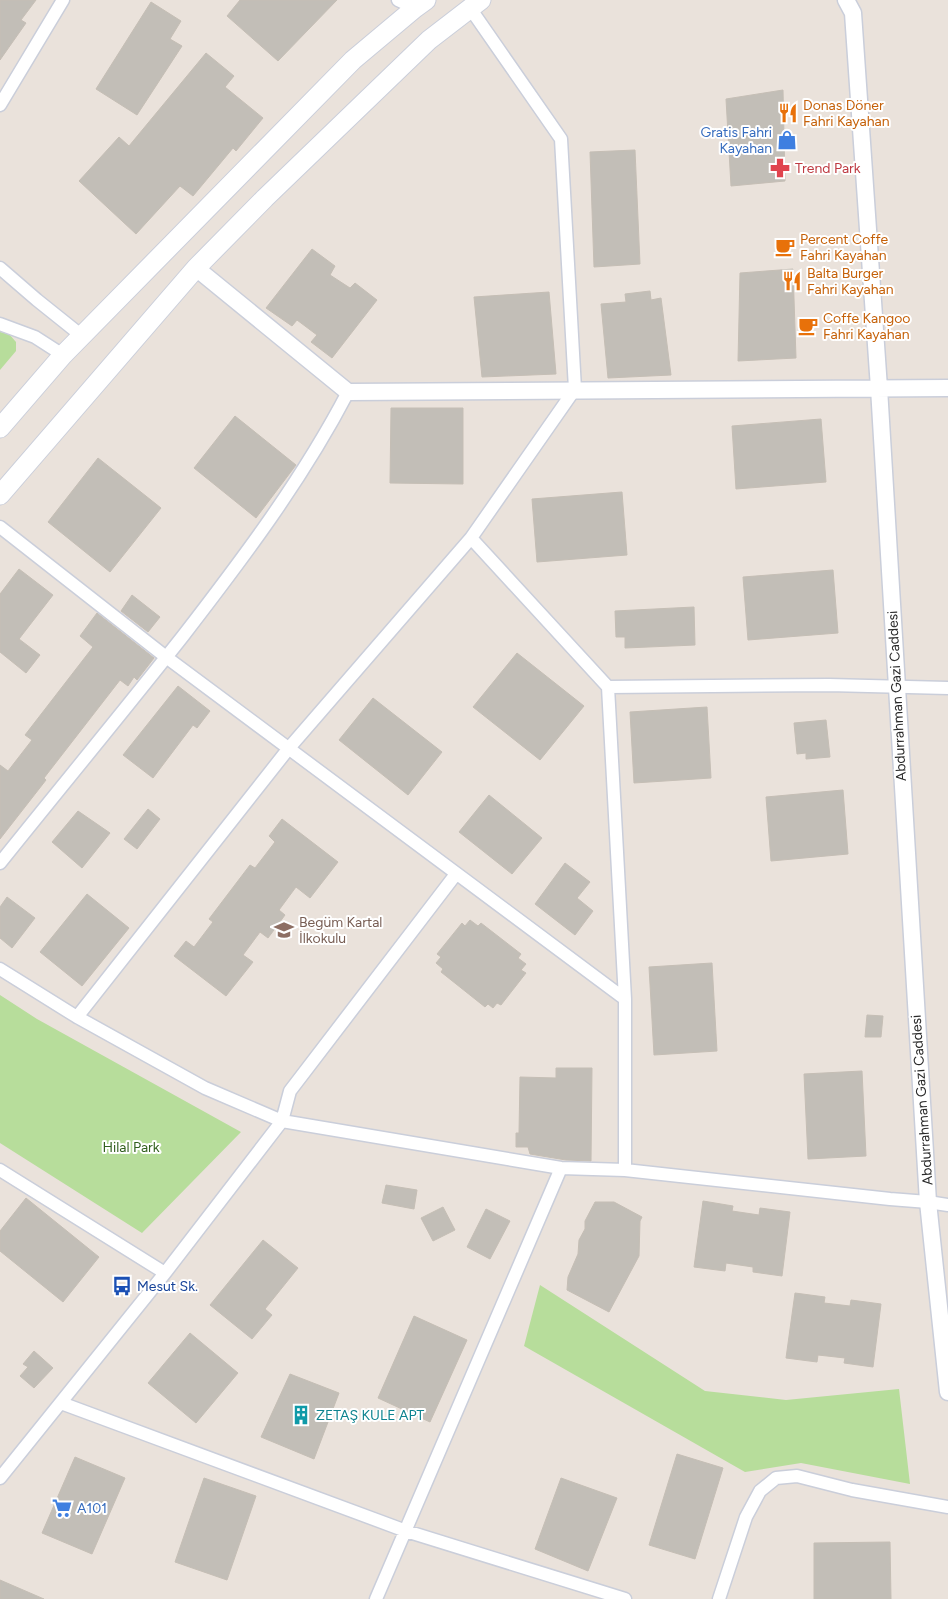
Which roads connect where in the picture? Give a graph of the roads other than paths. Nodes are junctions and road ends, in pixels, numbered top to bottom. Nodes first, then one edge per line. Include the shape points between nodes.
1 (63, 0) edge
2 (398, 0) edge
3 (421, 4) edge
4 (475, 4) edge
5 (852, 4) edge
6 (0, 105) edge
7 (0, 268) edge
8 (196, 268) junction
9 (0, 324) edge
10 (82, 336) junction
11 (63, 355) junction
12 (879, 388) junction
13 (948, 388) edge
14 (575, 389) junction
15 (348, 392) junction
16 (0, 428) edge
17 (0, 494) edge
18 (0, 527) edge
19 (471, 538) junction
20 (166, 657) junction
21 (896, 686) junction
22 (608, 687) junction
23 (948, 688) edge
24 (289, 748) junction
25 (0, 863) edge
26 (456, 874) junction
27 (0, 969) edge
28 (624, 999) junction
29 (77, 1017) junction
30 (282, 1121) junction
31 (560, 1168) junction
32 (0, 1170) edge
33 (625, 1170) junction
34 (928, 1202) junction
35 (948, 1206) edge
36 (166, 1273) junction
37 (948, 1392) edge
38 (61, 1403) junction
39 (0, 1478) edge
40 (948, 1507) edge
41 (406, 1531) junction
42 (376, 1599) edge
43 (625, 1599) edge
44 (719, 1599) edge

1 - 6 street
2 - 3 street
3 - 10 main road via 354,60
4 - 8 main road via 429,40
4 - 14 street via 561,139
5 - 12 street, Abdurrahman Gazi Caddesi
7 - 10 street
8 - 15 street
8 - 17 main road
9 - 11 street via 35,338
10 - 11 main road
11 - 16 main road
12 - 13 street
12 - 14 street
12 - 21 street, Abdurrahman Gazi Caddesi
14 - 15 street
14 - 19 street
15 - 20 street via 328,432 278,509
18 - 20 street
19 - 22 street
19 - 24 street
20 - 24 street
20 - 25 street
21 - 22 street
21 - 23 street
21 - 34 street, Abdurrahman Gazi Caddesi
22 - 28 street
24 - 26 street
24 - 29 street
26 - 28 street
26 - 30 street via 290,1091
27 - 29 street
28 - 33 street
29 - 30 street via 205,1088
30 - 31 street
30 - 36 street
31 - 33 street
31 - 41 street
32 - 36 street
33 - 34 street
34 - 35 street
34 - 37 street, Abdurrahman Gazi Caddesi
36 - 38 street
38 - 39 street
38 - 41 street
40 - 44 street via 852,1490 797,1476 776,1478 760,1491 746,1517
41 - 42 street
41 - 43 street

